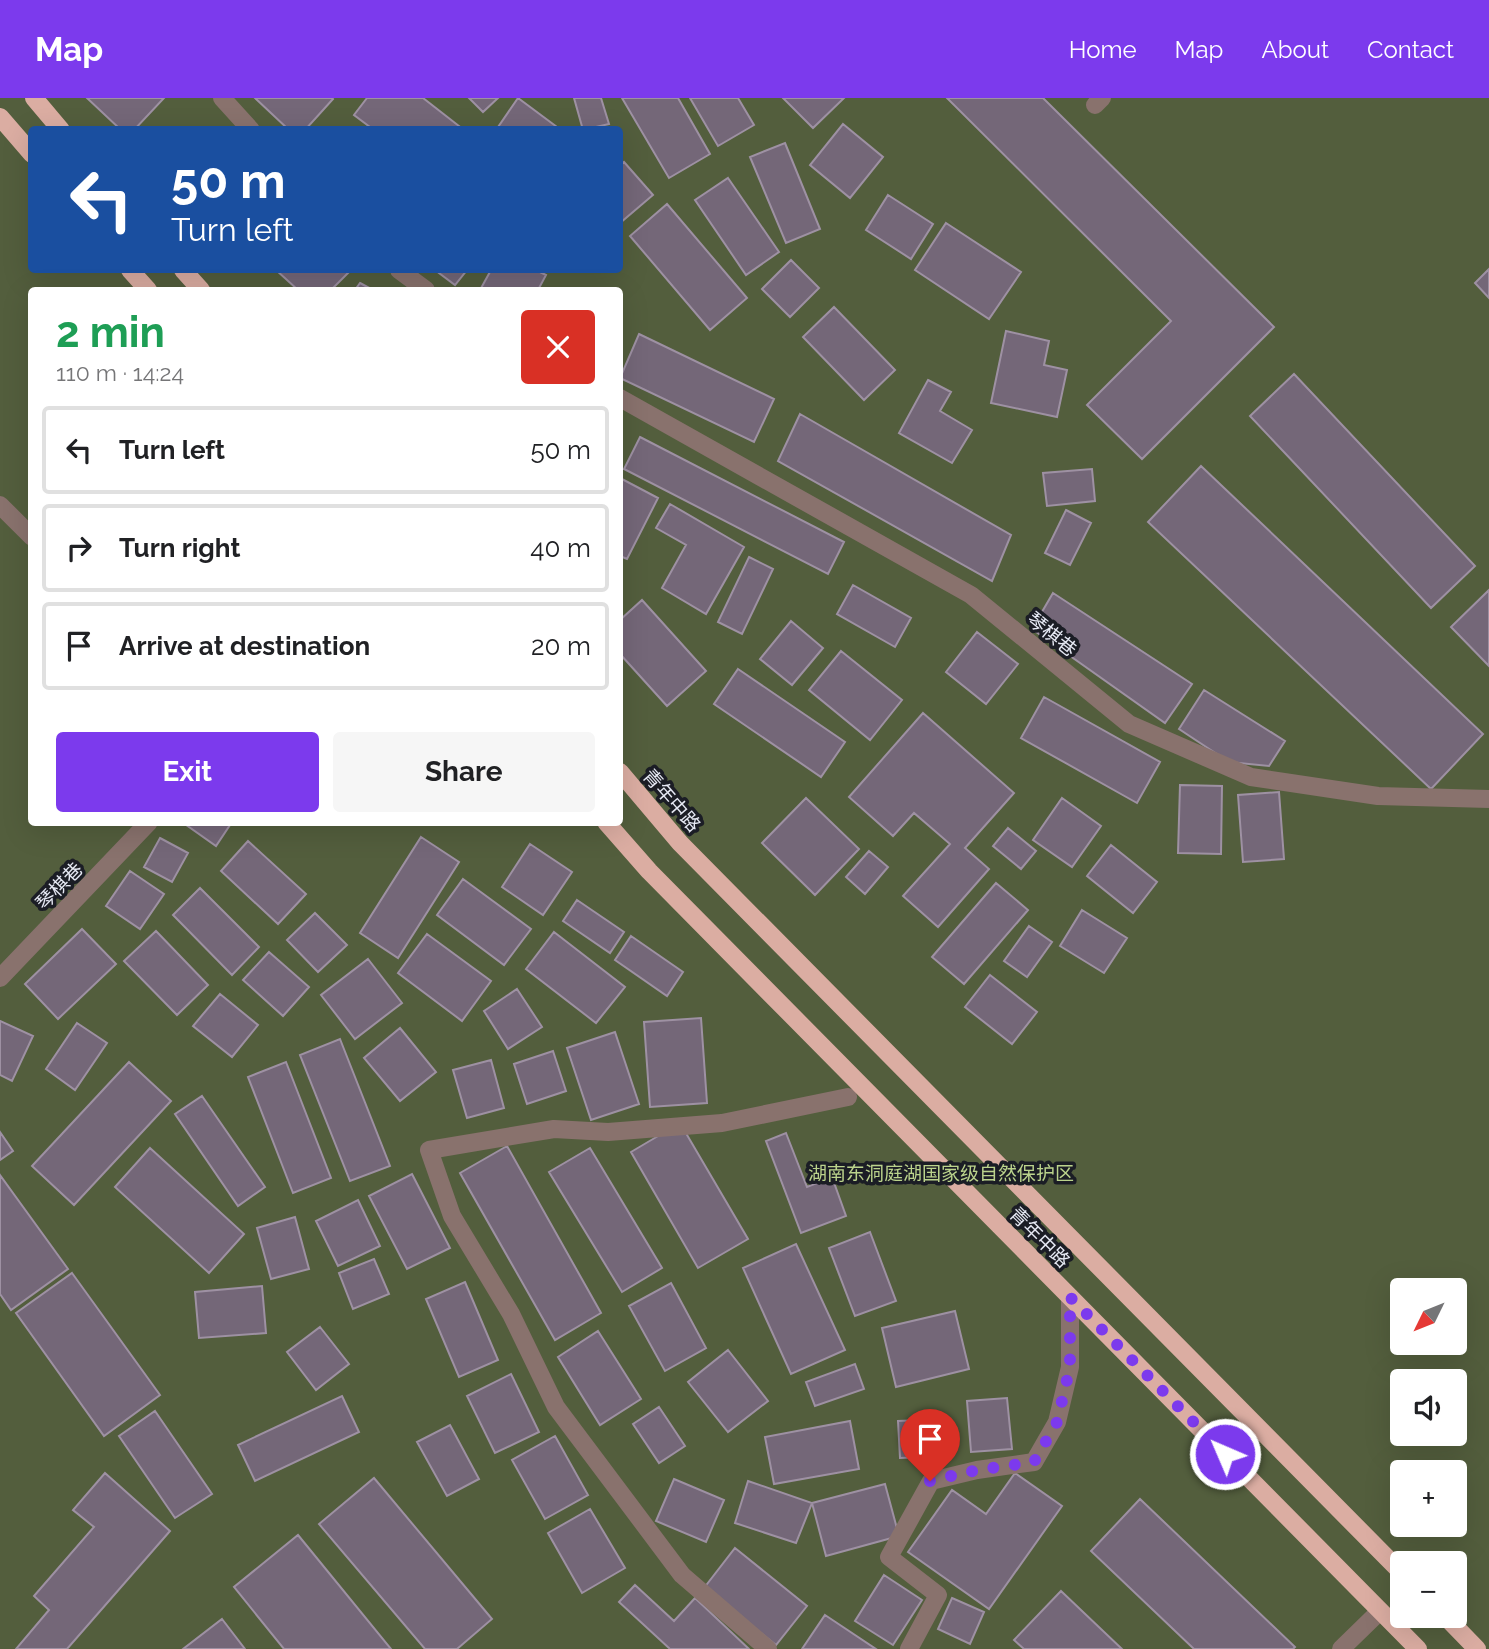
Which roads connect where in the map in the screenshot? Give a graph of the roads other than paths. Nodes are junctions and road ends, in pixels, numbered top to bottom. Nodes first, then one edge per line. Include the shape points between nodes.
1 (34, 98) edge
2 (222, 98) edge
3 (0, 117) edge
4 (58, 126) edge
5 (247, 126) edge
6 (28, 149) edge
7 (133, 273) edge
8 (186, 273) edge
9 (403, 273) edge
10 (145, 287) edge
11 (198, 287) edge
12 (422, 287) edge
13 (623, 400) edge
14 (0, 505) edge
15 (28, 533) edge
16 (623, 775) edge
17 (1489, 799) edge
18 (145, 826) edge
19 (610, 826) edge
20 (0, 978) edge
21 (848, 1097) dead end
22 (1070, 1297) junction
23 (1390, 1561) edge
24 (1380, 1611) junction
25 (1457, 1628) edge
26 (768, 1649) edge
27 (909, 1649) edge
28 (1340, 1649) edge
29 (1418, 1649) edge
30 (1477, 1649) edge

1 - 4 main road
2 - 5 street
3 - 6 main road
7 - 10 main road
8 - 11 main road
9 - 12 street
13 - 17 street, 琴棋巷 via 971,594 1129,724 1251,777 1378,796
14 - 15 street
16 - 23 main road, 青年中路 via 690,853
18 - 20 street, 琴棋巷
19 - 22 main road, 青年中路
21 - 26 street via 722,1122 608,1132 555,1129 429,1150 452,1216 511,1314 556,1406 682,1575
22 - 24 main road, 青年中路
22 - 27 street via 1070,1367 1057,1422 1034,1462 930,1481 889,1557 938,1595
24 - 28 street
24 - 29 main road, 青年中路
25 - 30 main road

